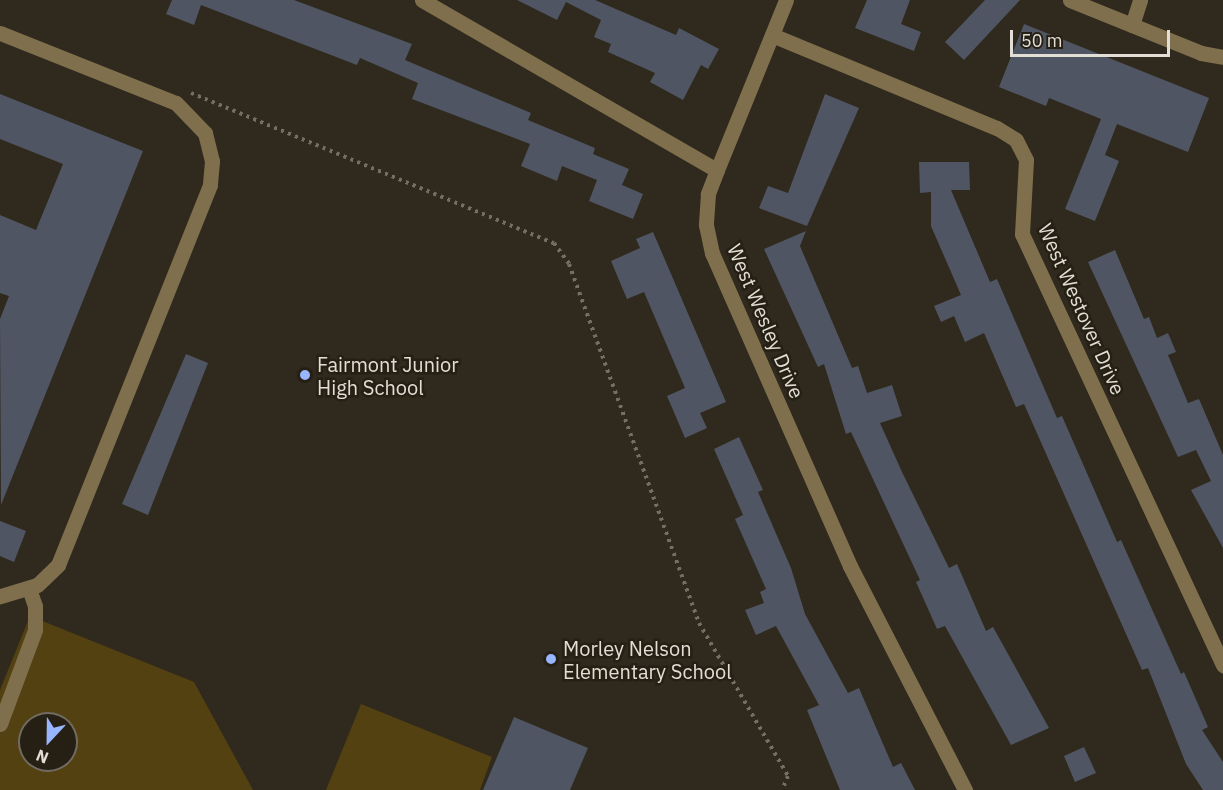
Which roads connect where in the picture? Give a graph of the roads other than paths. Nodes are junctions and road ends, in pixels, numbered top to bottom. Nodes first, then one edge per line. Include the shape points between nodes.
1 (422, 0) edge
2 (786, 0) edge
3 (1070, 0) edge
4 (1140, 0) edge
5 (1132, 25) junction
6 (0, 33) edge
7 (772, 35) junction
8 (1223, 57) edge
9 (717, 170) junction
10 (28, 589) junction
11 (0, 596) edge
12 (1223, 665) edge
13 (0, 724) edge
14 (965, 790) edge

1 - 9 street
2 - 7 street, West Wesley Drive
3 - 5 street
4 - 5 street
5 - 8 street
6 - 10 street via 176,103 205,133 212,161 210,185 58,565
7 - 9 street, West Wesley Drive
7 - 12 street, West Westover Drive via 997,128 1016,140 1026,160 1022,234
9 - 14 street, West Wesley Drive via 708,194 706,225 712,253 849,566
10 - 11 street
10 - 13 street via 35,606 35,630

